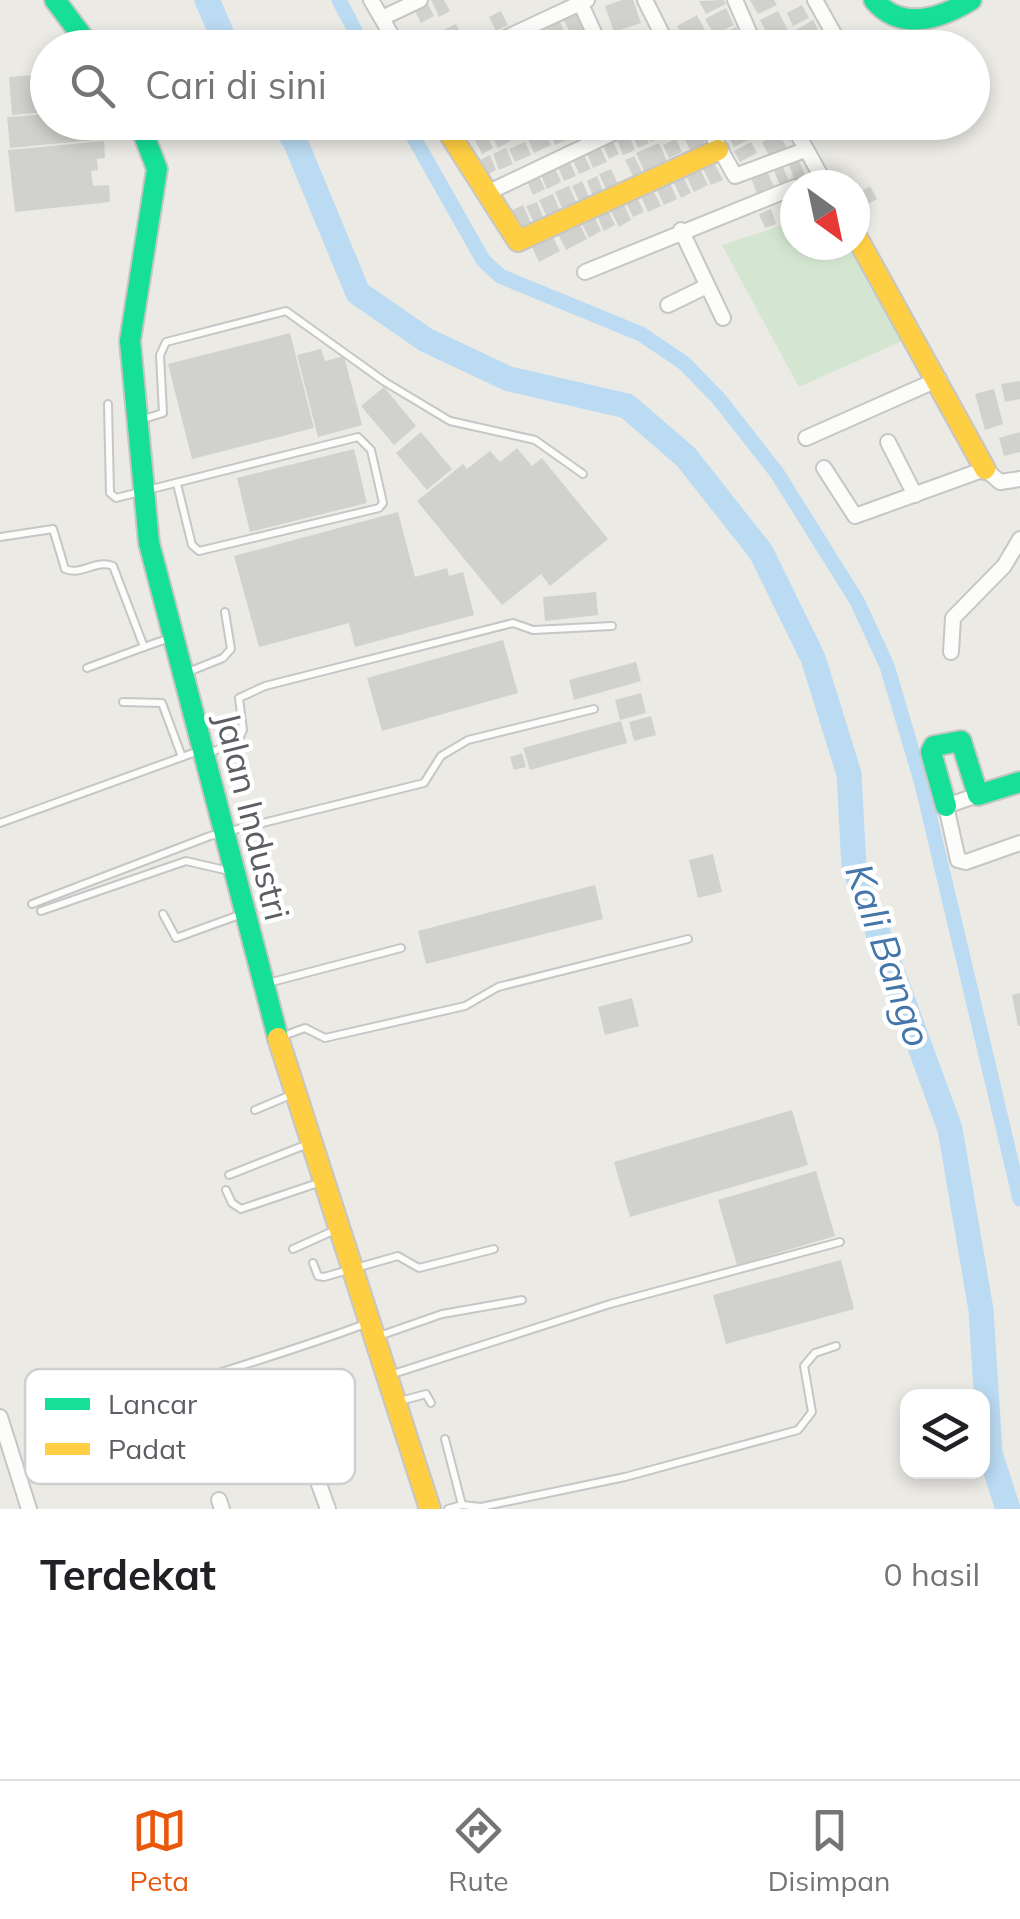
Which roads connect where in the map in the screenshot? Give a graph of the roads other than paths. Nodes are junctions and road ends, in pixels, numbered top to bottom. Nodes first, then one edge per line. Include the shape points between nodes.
1 (55, 0) edge
2 (371, 0) edge
3 (420, 0) edge
4 (646, 0) edge
5 (734, 0) edge
6 (815, 0) edge
7 (874, 0) edge
8 (971, 0) edge
9 (582, 1) edge
10 (947, 7) edge
11 (382, 18) junction
12 (77, 30) edge
13 (389, 30) edge
14 (522, 30) edge
15 (594, 30) edge
16 (660, 30) edge
17 (748, 30) edge
18 (832, 30) edge
19 (146, 140) edge
20 (453, 140) edge
21 (598, 140) edge
22 (713, 140) edge
23 (799, 140) edge
24 (718, 150) junction
25 (804, 150) junction
26 (817, 170) edge
27 (780, 193) edge
28 (485, 194) junction
29 (681, 230) junction
30 (870, 260) edge
31 (585, 272) dead end
32 (707, 286) junction
33 (668, 304) dead end
34 (723, 318) dead end
35 (939, 380) junction
36 (108, 404) dead end
37 (135, 421) junction
38 (806, 438) dead end
39 (888, 442) dead end
40 (824, 468) dead end
41 (985, 469) junction
42 (583, 474) dead end
43 (1020, 479) edge
44 (178, 484) junction
45 (142, 494) junction
46 (915, 495) junction
47 (0, 537) edge
48 (1020, 539) edge
49 (225, 612) dead end
50 (612, 626) dead end
51 (173, 638) junction
52 (144, 647) junction
53 (951, 652) dead end
54 (87, 668) dead end
55 (183, 674) junction
56 (123, 702) dead end
57 (594, 709) dead end
58 (204, 752) junction
59 (182, 757) junction
60 (1020, 782) edge
61 (978, 795) junction
62 (946, 806) junction
63 (0, 824) edge
64 (222, 832) junction
65 (1020, 843) edge
66 (230, 871) junction
67 (32, 904) dead end
68 (41, 911) dead end
69 (163, 914) dead end
70 (244, 914) junction
71 (688, 939) dead end
72 (401, 948) dead end
73 (262, 984) junction
74 (278, 1038) junction
75 (294, 1094) junction
76 (256, 1110) dead end
77 (309, 1144) junction
78 (229, 1175) dead end
79 (322, 1182) junction
80 (226, 1190) dead end
81 (338, 1228) junction
82 (840, 1242) dead end
83 (293, 1249) dead end
84 (494, 1250) dead end
85 (313, 1263) dead end
86 (352, 1268) junction
87 (522, 1300) dead end
88 (374, 1330) junction
89 (836, 1346) dead end
90 (226, 1369) edge
91 (390, 1376) junction
92 (398, 1402) junction
93 (431, 1403) dead end
94 (0, 1417) edge
95 (446, 1439) dead end
96 (16, 1471) junction
97 (0, 1475) edge
98 (319, 1484) edge
99 (462, 1505) junction
100 (29, 1509) edge
101 (328, 1509) edge
102 (430, 1509) edge
103 (448, 1509) edge

1 - 12 street
2 - 11 street
3 - 11 street
4 - 16 street
5 - 17 street
6 - 18 street
7 - 10 street via 889,14 914,21
8 - 10 street
9 - 14 street
9 - 15 street
11 - 13 street
19 - 37 street, Jalan Industri via 157,169 130,341
20 - 28 street
21 - 28 street
22 - 24 street
23 - 25 street
24 - 25 street via 735,176
24 - 28 street via 522,241
25 - 26 street
27 - 29 street
29 - 31 street
29 - 32 street
30 - 35 street
32 - 33 street
32 - 34 street
35 - 38 street
35 - 41 street
36 - 45 lane via 110,493
37 - 42 lane via 162,412 160,354 166,342 286,311 450,421 534,440
37 - 45 street, Jalan Industri
39 - 46 street
40 - 46 street via 856,516
41 - 43 street via 1000,482
41 - 46 street
44 - 44 lane via 358,436 371,450 383,502 199,551
44 - 45 lane
45 - 51 street, Jalan Industri
47 - 52 lane via 50,527 64,569 113,566
48 - 53 street via 1004,566 953,618
49 - 55 lane via 231,649
50 - 58 lane via 533,630 513,624 265,686 239,698 238,741
51 - 52 lane
51 - 55 street, Jalan Industri
52 - 54 lane
55 - 58 street, Jalan Industri
56 - 59 lane via 162,704
57 - 64 lane via 468,740 442,756 424,784
58 - 59 lane
58 - 64 street, Jalan Industri
59 - 63 lane
60 - 61 street
61 - 62 street
61 - 62 street via 960,740 934,746
62 - 65 street via 960,862
64 - 66 street, Jalan Industri
64 - 67 lane
66 - 68 lane via 186,861
66 - 70 street, Jalan Industri
69 - 70 lane via 176,938
70 - 73 street, Jalan Industri
71 - 74 lane via 490,990 465,1006 325,1038 305,1028
72 - 73 lane
73 - 74 street, Jalan Industri
74 - 75 street, Jalan Industri
75 - 76 lane
75 - 77 street, Jalan Industri
77 - 78 lane
77 - 79 street, Jalan Industri
79 - 80 lane via 241,1208
79 - 81 street, Jalan Industri
81 - 83 lane
81 - 86 street, Jalan Industri
82 - 91 lane via 610,1304
84 - 86 lane via 420,1268 398,1256
85 - 86 lane via 324,1277
86 - 88 street, Jalan Industri
87 - 88 lane
88 - 90 lane
88 - 91 street, Jalan Industri
89 - 99 lane via 815,1353 804,1366 812,1412 798,1430 625,1477 481,1507
91 - 92 street, Jalan Industri
92 - 93 lane via 426,1394
92 - 102 street, Jalan Industri
94 - 96 street
95 - 99 lane
96 - 97 street
96 - 100 street
98 - 101 street
99 - 103 lane

